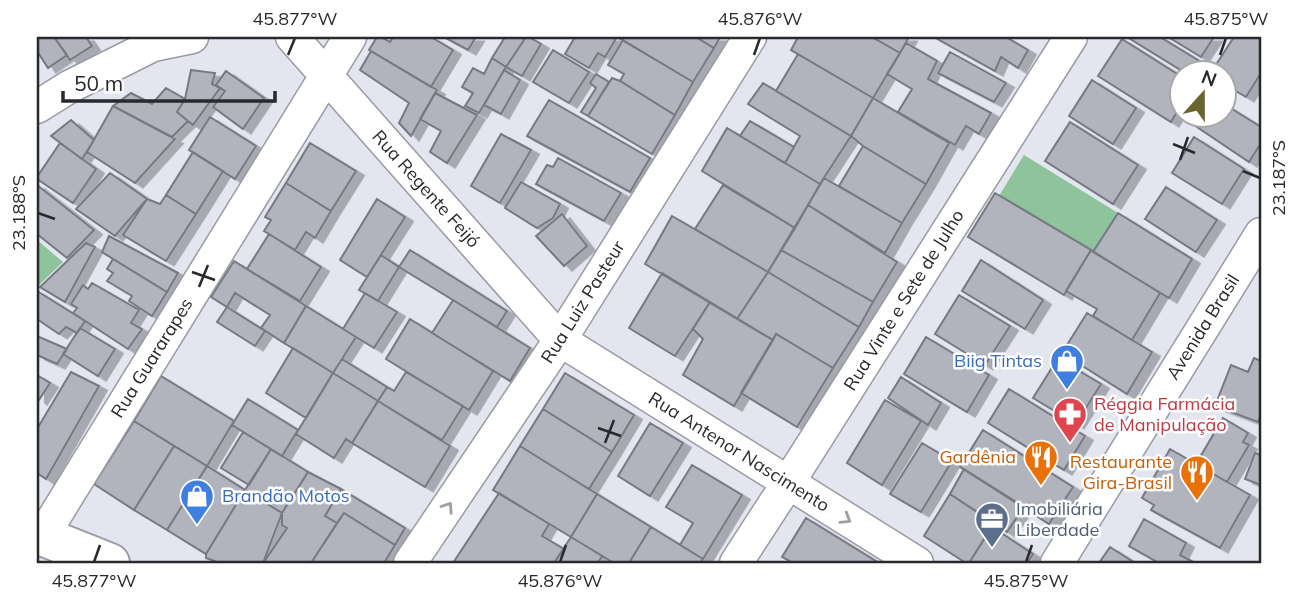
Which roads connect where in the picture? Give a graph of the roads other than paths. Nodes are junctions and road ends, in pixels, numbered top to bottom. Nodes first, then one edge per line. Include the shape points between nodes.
1 (192, 37) edge
2 (292, 37) edge
3 (350, 37) edge
4 (750, 37) edge
5 (1071, 37) edge
6 (325, 76) junction
7 (37, 107) edge
8 (1261, 234) edge
9 (560, 340) junction
10 (788, 483) junction
11 (39, 535) edge
12 (110, 563) edge
13 (410, 563) edge
14 (736, 563) edge
15 (918, 563) edge
16 (1057, 563) edge

1 - 7 street via 153,46
2 - 6 street, Rua Regente Feijó
3 - 6 street, Rua Guararapes
4 - 9 street, Rua Luiz Pasteur
5 - 10 street, Rua Vinte e Sete de Julho
6 - 9 street, Rua Regente Feijó
6 - 11 street, Rua Guararapes
8 - 16 street, Avenida Brasil
9 - 10 street, Rua Antenor Nascimento
13 -> 9 street, Rua Luiz Pasteur
10 - 14 street, Rua Vinte e Sete de Julho
10 -> 15 street, Rua Antenor Nascimento
11 - 12 main road

